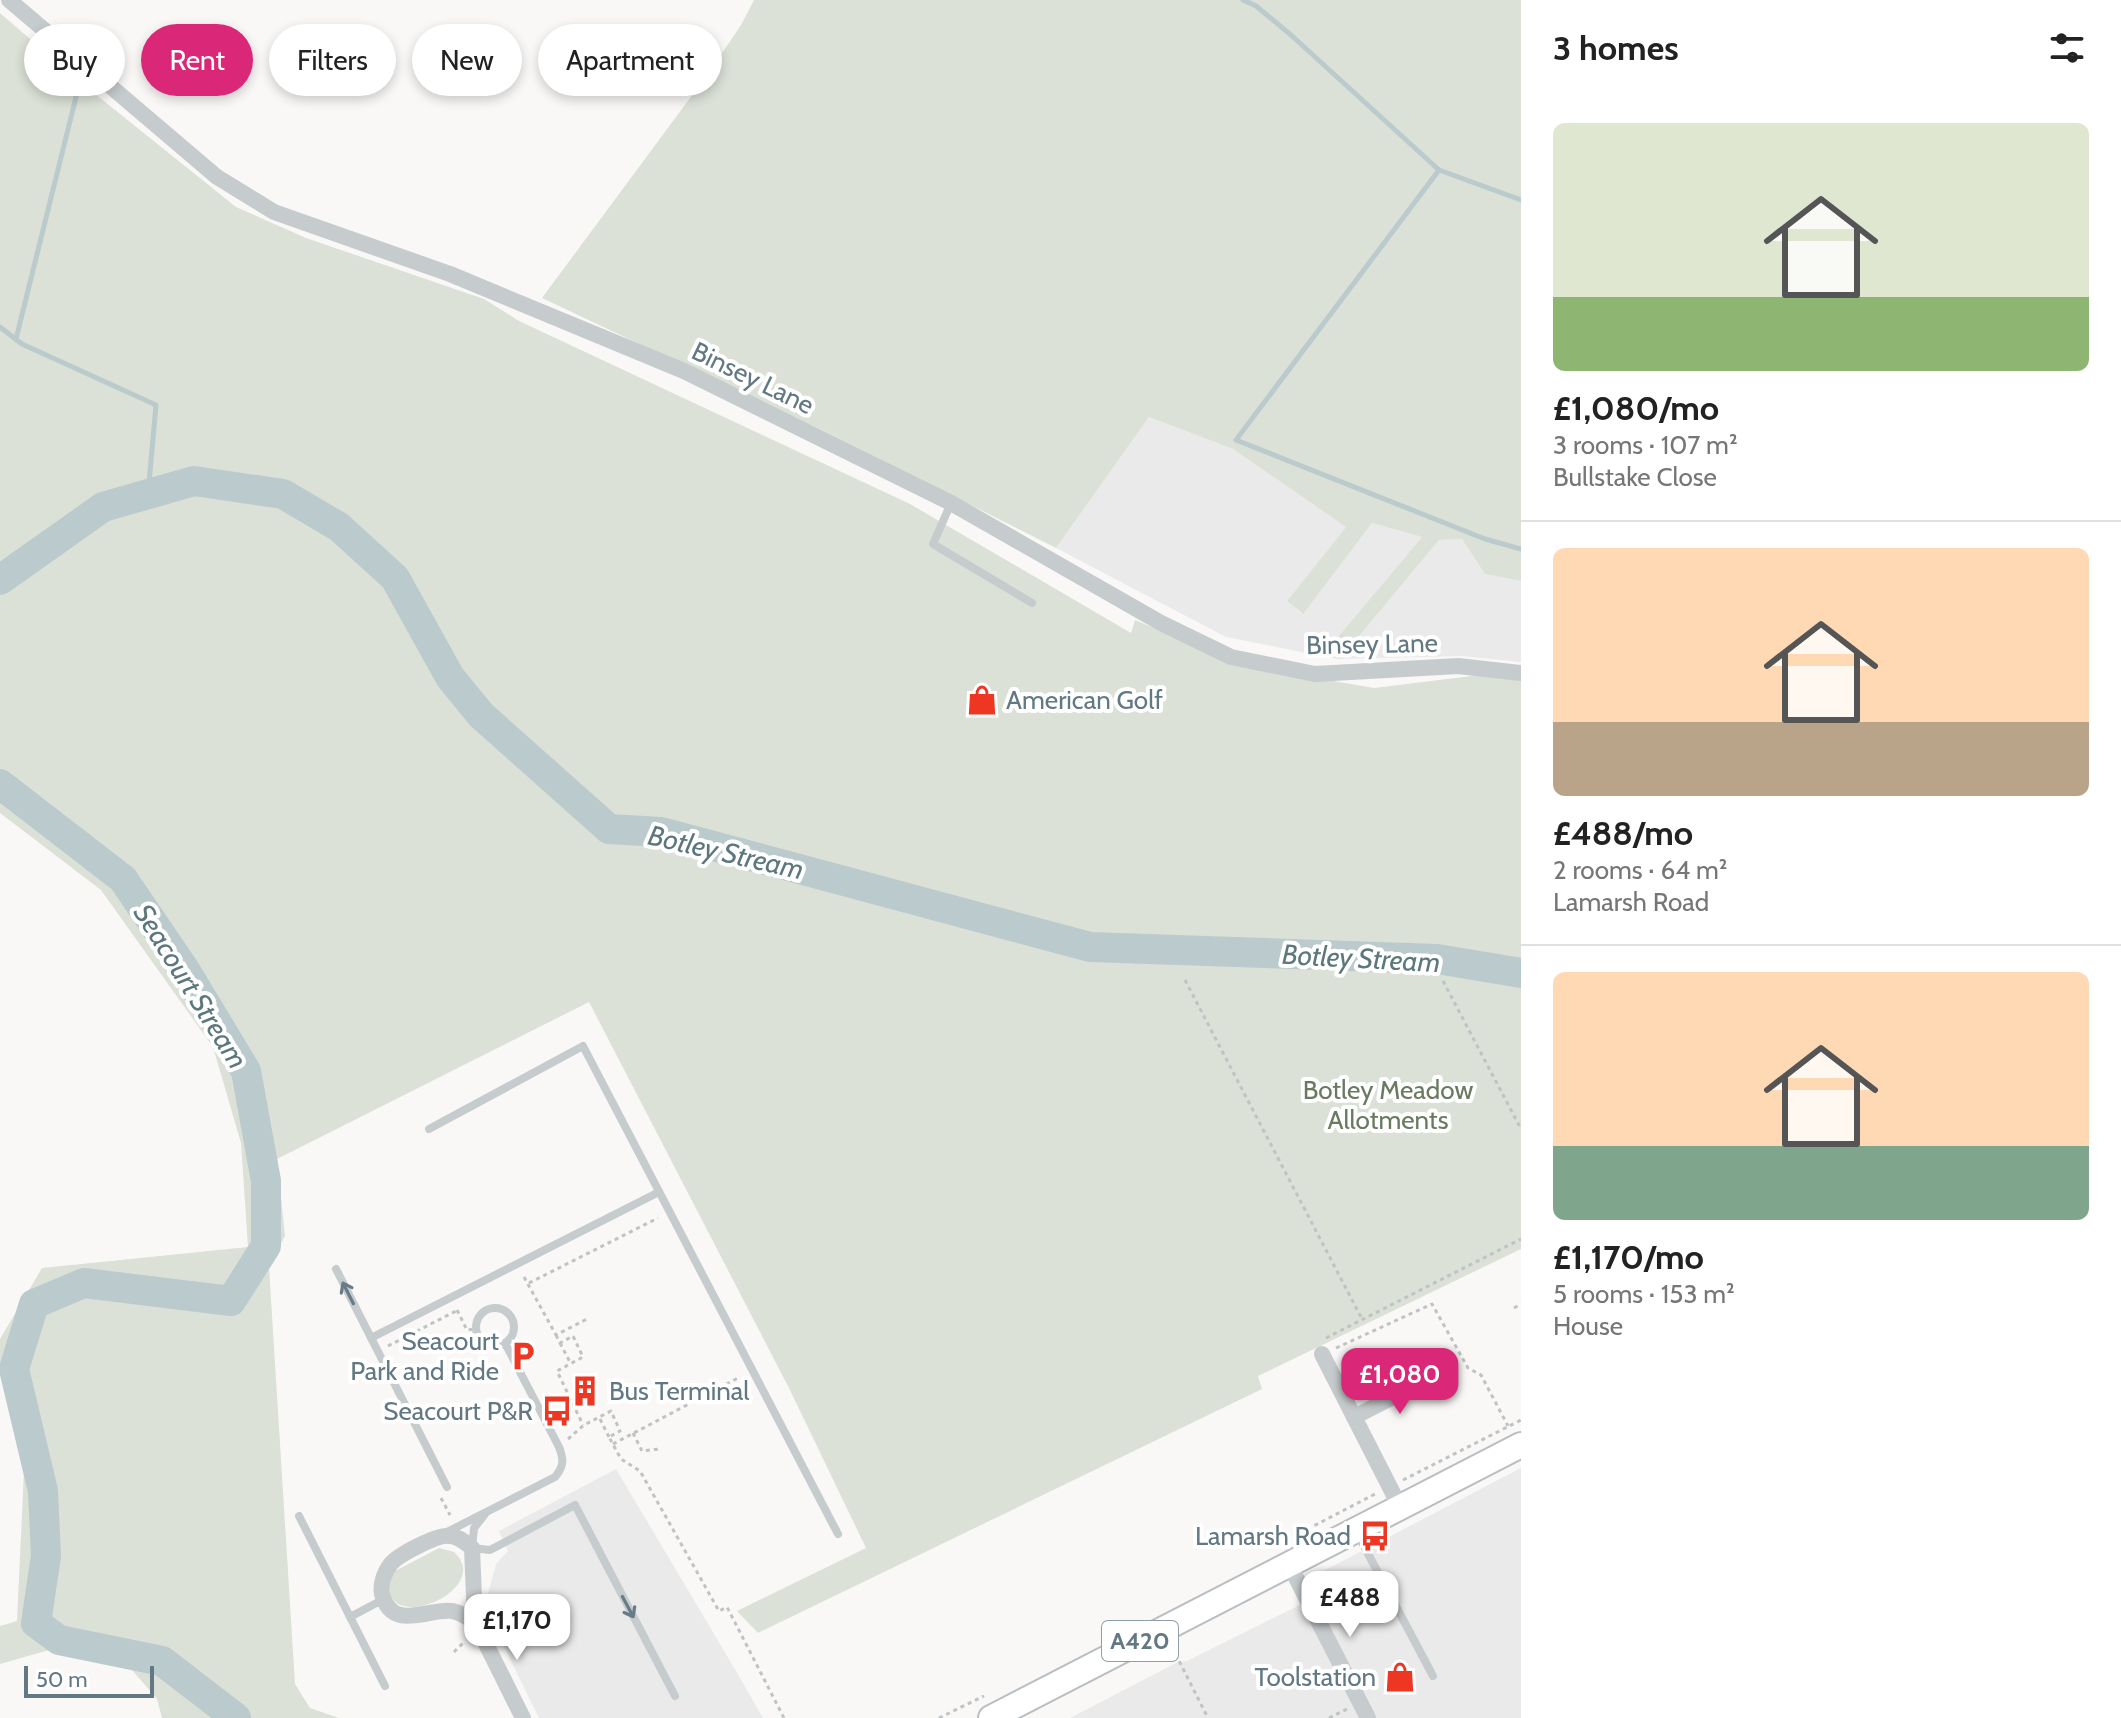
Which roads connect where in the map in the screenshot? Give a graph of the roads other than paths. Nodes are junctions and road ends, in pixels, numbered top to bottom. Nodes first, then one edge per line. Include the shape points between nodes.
1 (9, 0) edge
2 (951, 503) junction
3 (1032, 603) dead end
4 (1521, 673) edge
5 (429, 1129) dead end
6 (659, 1192) junction
7 (336, 1269) dead end
8 (371, 1338) junction
9 (505, 1343) junction
10 (1322, 1354) road end
11 (1447, 1379) road end
12 (1354, 1417) junction
13 (1515, 1436) edge
14 (447, 1487) dead end
15 (1400, 1507) junction
16 (485, 1514) junction
17 (299, 1516) dead end
18 (1355, 1530) junction
19 (838, 1534) dead end
20 (438, 1536) junction
21 (472, 1548) junction
22 (1289, 1564) junction
23 (385, 1599) junction
24 (350, 1617) junction
25 (475, 1622) junction
26 (1433, 1676) dead end
27 (385, 1686) dead end
28 (675, 1696) dead end
29 (523, 1718) edge
30 (991, 1718) edge
31 (1368, 1718) edge

1 - 2 street, Binsey Lane via 217,177 274,212 450,274 684,371
2 - 3 lane via 933,544
2 - 4 street, Binsey Lane via 1231,657 1315,674 1458,666
5 - 6 lane via 583,1046
6 - 8 lane
6 - 19 lane
8 -> 7 lane
8 - 14 lane
9 - 9 lane via 493,1346 477,1335 482,1313 504,1310 514,1323 513,1335
9 - 16 lane via 559,1447 563,1468
10 - 12 street
11 - 12 street via 1444,1371
12 - 15 street
13 - 15 main road, A420
15 - 18 main road, A420
16 - 20 lane
16 - 21 lane via 474,1528
17 - 24 lane
18 - 22 main road, A420
18 - 26 lane
20 - 21 street via 458,1537
20 - 23 street via 391,1562 383,1577
21 - 25 street
21 -> 28 lane via 490,1550 575,1505
22 - 30 main road, A420
22 - 31 street
23 - 24 lane
23 - 25 street via 401,1615 417,1618 452,1611
24 - 27 lane
25 - 29 street

